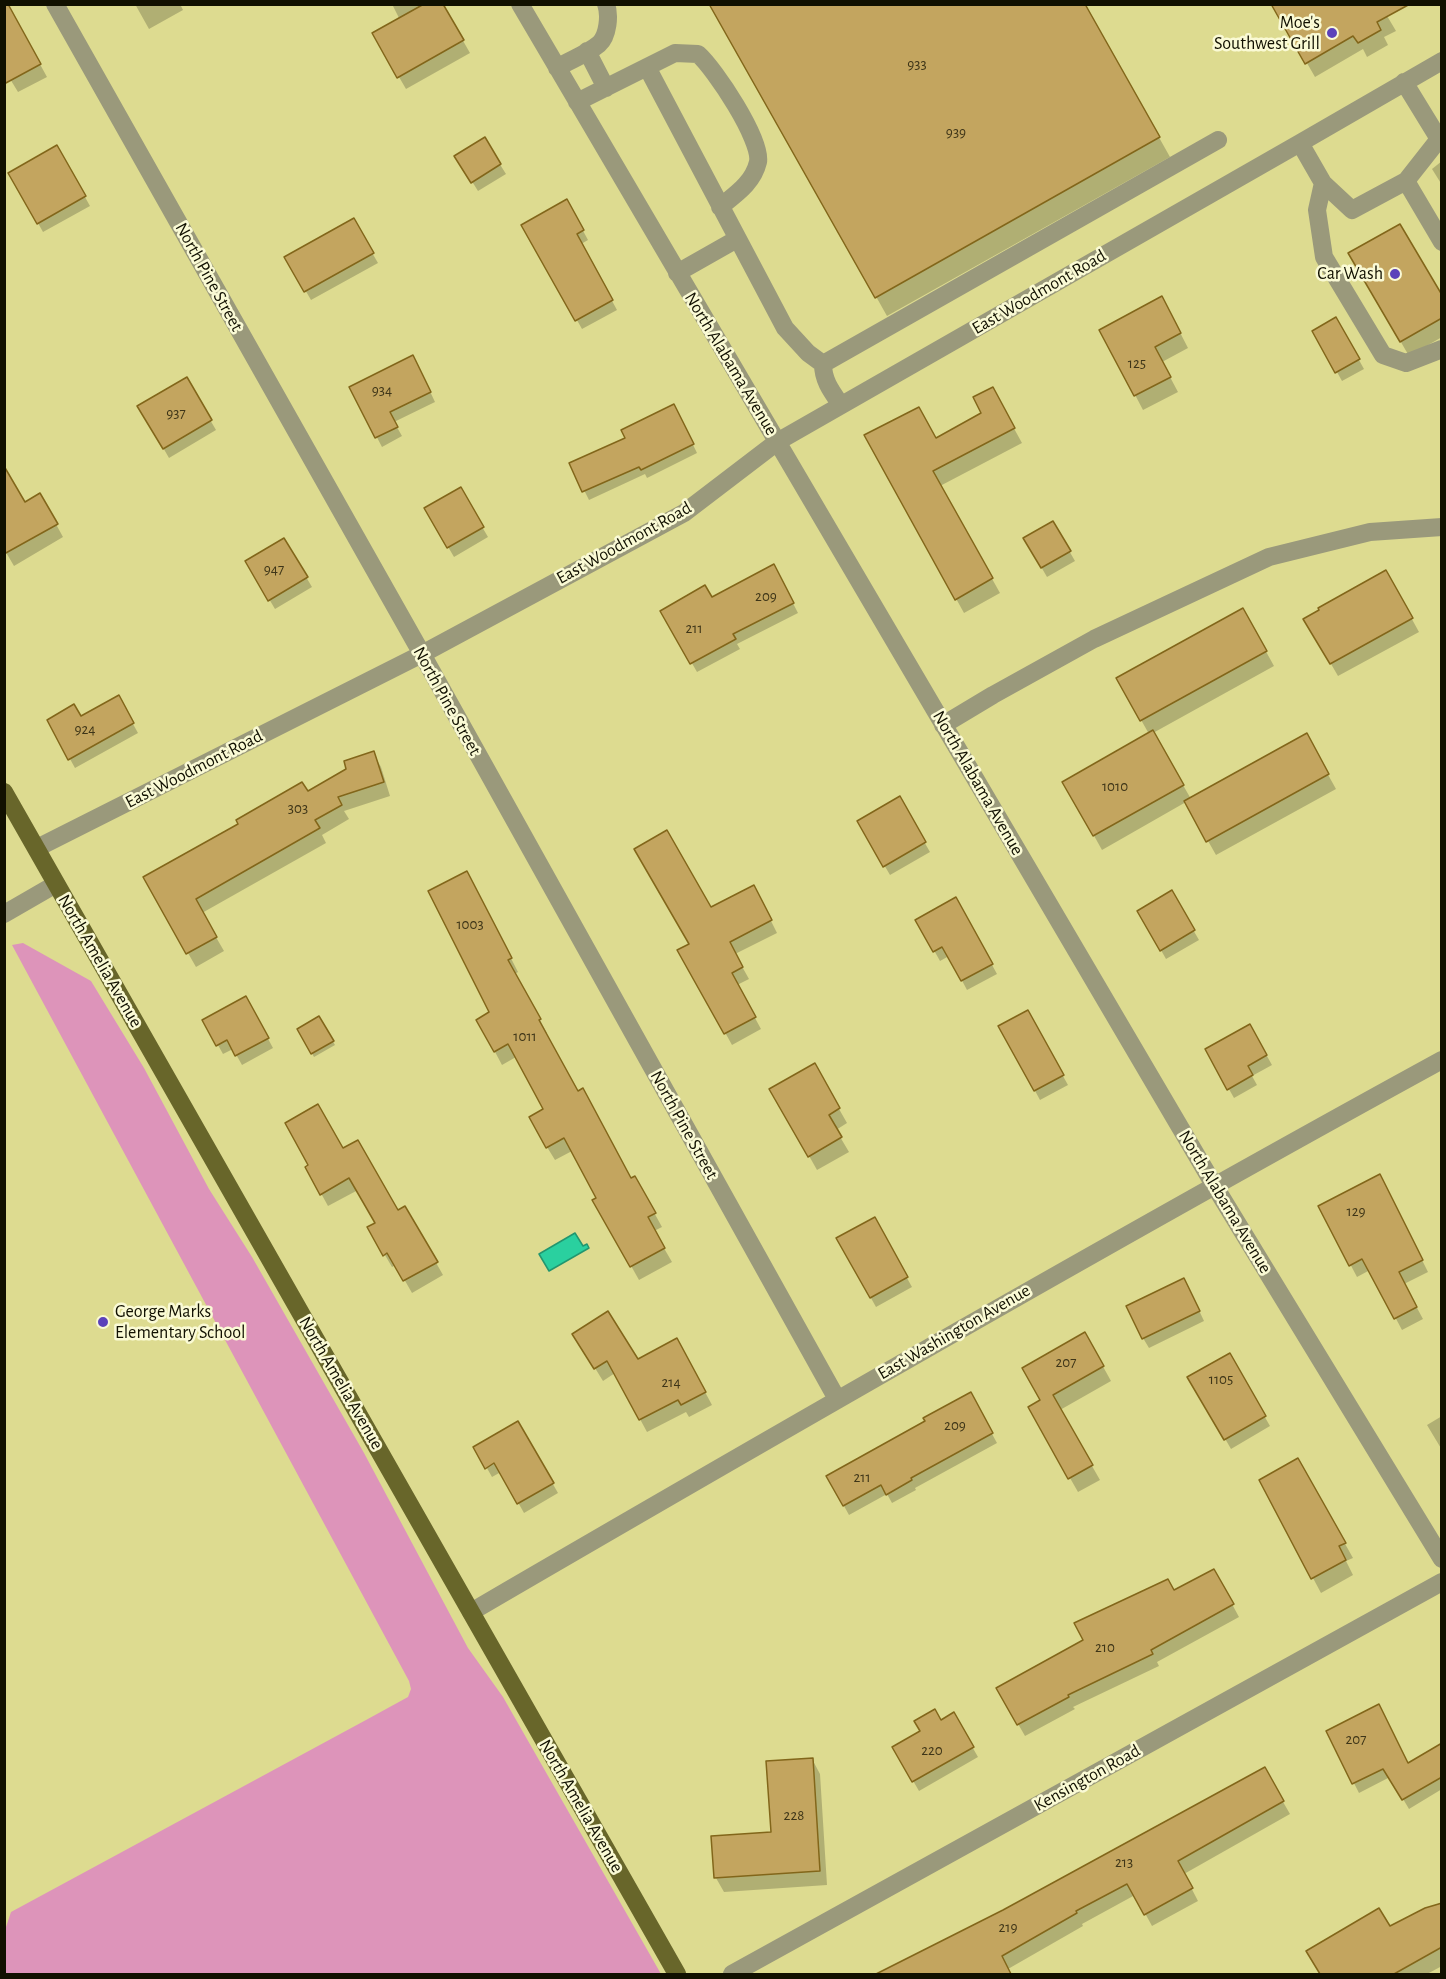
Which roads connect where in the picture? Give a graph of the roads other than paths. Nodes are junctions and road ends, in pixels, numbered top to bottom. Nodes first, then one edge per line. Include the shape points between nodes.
1 (55, 4) edge
2 (520, 4) edge
3 (606, 4) edge
4 (587, 51) junction
5 (1442, 61) edge
6 (647, 67) junction
7 (557, 68) junction
8 (1404, 82) junction
9 (606, 88) junction
10 (577, 102) junction
11 (1434, 121) edge
12 (1218, 140) dead end
13 (1300, 143) junction
14 (1406, 181) junction
15 (1323, 183) junction
16 (720, 207) junction
17 (737, 239) junction
18 (1442, 242) edge
19 (677, 273) junction
20 (1442, 350) edge
21 (823, 364) junction
22 (841, 405) junction
23 (777, 442) junction
24 (1442, 527) edge
25 (422, 654) junction
26 (944, 725) junction
27 (4, 792) edge
28 (37, 848) junction
29 (56, 885) junction
30 (4, 914) edge
31 (1442, 1060) edge
32 (1214, 1185) junction
33 (837, 1399) junction
34 (1442, 1559) edge
35 (1442, 1582) edge
36 (471, 1612) junction
37 (677, 1974) edge
38 (732, 1974) edge

1 - 25 street, North Pine Street
2 - 7 street, North Alabama Avenue
3 - 4 street via 609,12 600,44
4 - 7 street
4 - 9 street
5 - 8 street, East Woodmont Road
6 - 9 street
6 - 16 street
6 - 16 street via 675,53 698,54 737,106 758,160 750,182
7 - 10 street, North Alabama Avenue
8 - 11 street
8 - 13 street, East Woodmont Road
9 - 10 street
10 - 19 street, North Alabama Avenue
11 - 14 street via 1438,139
12 - 21 street
13 - 15 street
13 - 22 street, East Woodmont Road
14 - 15 street via 1352,210
14 - 18 street
15 - 20 street via 1317,210 1324,257 1383,356 1406,363
16 - 17 street
17 - 19 street
17 - 21 street via 785,328
19 - 23 street, North Alabama Avenue
21 - 22 street via 827,384
22 - 23 street, East Woodmont Road
23 - 25 street, East Woodmont Road via 684,513
23 - 26 street, North Alabama Avenue
24 - 26 street via 1370,532 1269,557 1094,639
25 - 28 street, East Woodmont Road
25 - 33 street, North Pine Street
26 - 32 street, North Alabama Avenue
27 - 28 main road, North Amelia Avenue
28 - 29 main road, North Amelia Avenue
29 - 30 street
29 - 36 main road, North Amelia Avenue
31 - 32 street, East Washington Avenue
32 - 33 street, East Washington Avenue
32 - 34 street, North Alabama Avenue
33 - 36 street, East Washington Avenue
35 - 38 street, Kensington Road
36 - 37 main road, North Amelia Avenue

